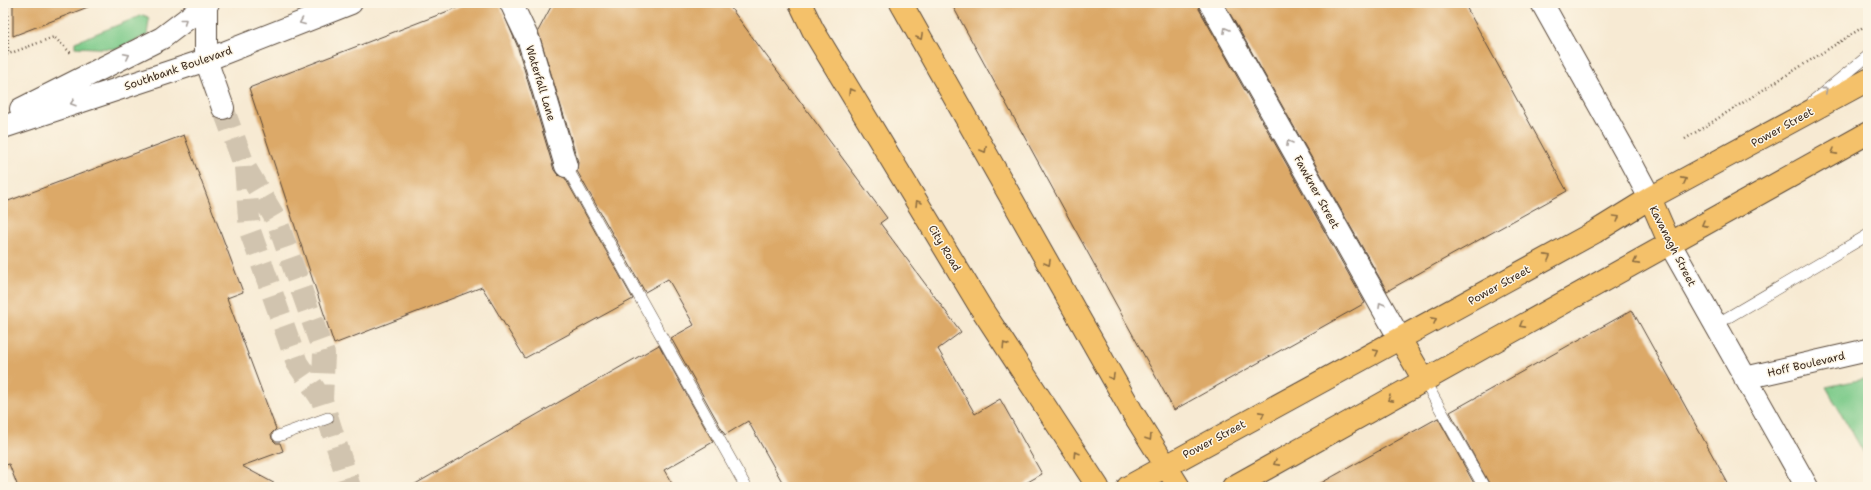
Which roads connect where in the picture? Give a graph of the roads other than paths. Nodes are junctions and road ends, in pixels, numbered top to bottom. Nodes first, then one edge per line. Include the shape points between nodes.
1 (206, 3) edge
2 (352, 3) edge
3 (510, 3) edge
4 (901, 3) edge
5 (1210, 3) edge
6 (1542, 3) edge
7 (800, 5) edge
8 (1868, 56) edge
9 (206, 60) junction
10 (1868, 80) edge
11 (223, 108) tunnel mouth
12 (3, 118) edge
13 (1785, 124) junction
14 (3, 126) edge
15 (1868, 133) edge
16 (566, 166) joint
17 (1650, 198) junction
18 (1868, 235) edge
19 (1670, 244) junction
20 (1715, 325) junction
21 (1400, 339) junction
22 (1868, 350) edge
23 (1744, 378) junction
24 (1424, 380) junction
25 (328, 418) dead end
26 (278, 436) dead end
27 (1166, 465) junction
28 (745, 484) edge
29 (1098, 487) edge
30 (1128, 487) edge
31 (1179, 487) edge
32 (1233, 487) edge
33 (1484, 487) edge
34 (1807, 487) edge

1 - 9 street
12 -> 1 street via 162,38
2 -> 9 street, Southbank Boulevard
3 - 16 street, Waterfall Lane via 529,41
4 -> 27 highway via 1131,410
21 -> 5 street, Fawkner Street
6 - 17 street, Kavanagh Street
29 -> 7 highway, City Road via 981,308
13 -> 8 lane
9 - 11 street
9 -> 14 street, Southbank Boulevard
10 - 13 highway, Power Street
17 -> 13 highway, Power Street
15 -> 19 highway
16 - 28 lane
17 - 19 highway, Kavanagh Street
21 -> 17 highway, Power Street via 1594,232
18 - 20 lane
19 - 20 street, Kavanagh Street
19 -> 24 highway
20 - 23 street, Kavanagh Street
21 - 24 highway, Fawkner Street
27 -> 21 highway, Power Street
22 - 23 street, Hoff Boulevard
23 - 34 street, Kavanagh Street
24 -> 32 highway
24 - 33 lane
25 - 26 lane
27 - 30 highway, Power Street
27 - 31 highway

